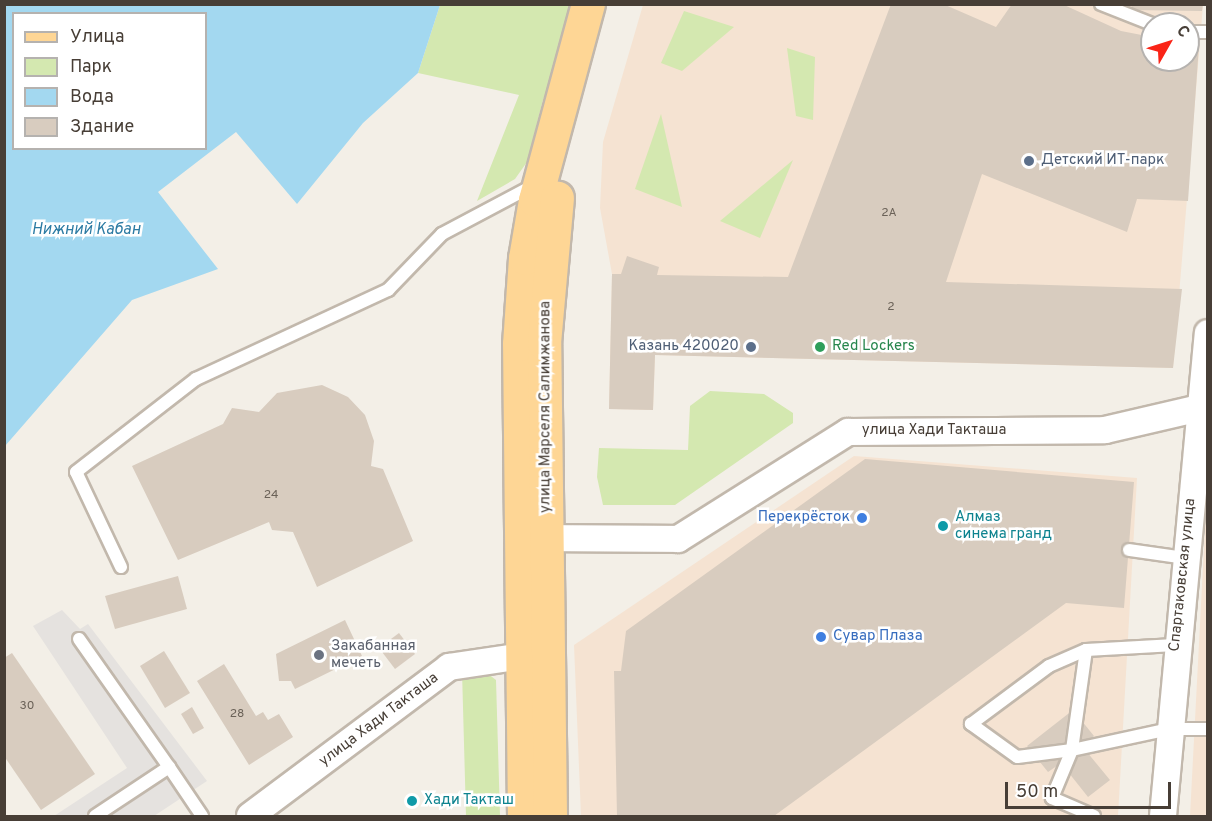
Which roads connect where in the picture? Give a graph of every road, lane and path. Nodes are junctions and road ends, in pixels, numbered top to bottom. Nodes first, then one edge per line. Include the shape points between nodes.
1 (588, 4) edge
2 (608, 4) edge
3 (1101, 4) edge
4 (1140, 19) edge
5 (540, 181) junction
6 (1208, 333) edge
7 (1204, 406) edge
8 (546, 538) junction
9 (1129, 550) dead end
10 (1185, 558) junction
11 (121, 567) dead end
12 (78, 639) dead end
13 (1175, 645) junction
14 (1086, 650) junction
15 (523, 656) junction
16 (1169, 729) junction
17 (1208, 729) edge
18 (1072, 750) junction
19 (169, 767) junction
20 (95, 816) edge
21 (202, 816) edge
22 (250, 816) edge
23 (524, 816) edge
24 (550, 816) edge
25 (1094, 816) edge
26 (1163, 816) edge

1 - 5 main road
2 - 8 main road, улица Марселя Салимжанова via 558,192 549,264 544,343
3 - 4 lane
5 - 11 lane via 442,234 388,290 196,379 76,472
5 - 15 main road via 525,258 519,344
6 - 7 street, Спартаковская улица
7 - 8 street, улица Хади Такташа via 1105,430 848,432 678,539
7 - 10 street, Спартаковская улица
8 - 24 main road, улица Марселя Салимжанова
9 - 10 lane
10 - 13 street, Спартаковская улица
12 - 19 lane
13 - 14 lane
13 - 16 street, Спартаковская улица
14 - 18 lane
14 - 18 lane via 1049,666 971,724 1017,757
15 - 22 street, улица Хади Такташа via 449,667
15 - 23 main road
16 - 17 lane
16 - 18 lane
16 - 26 street, Спартаковская улица
18 - 25 lane via 1052,798
19 - 20 lane
19 - 21 lane

